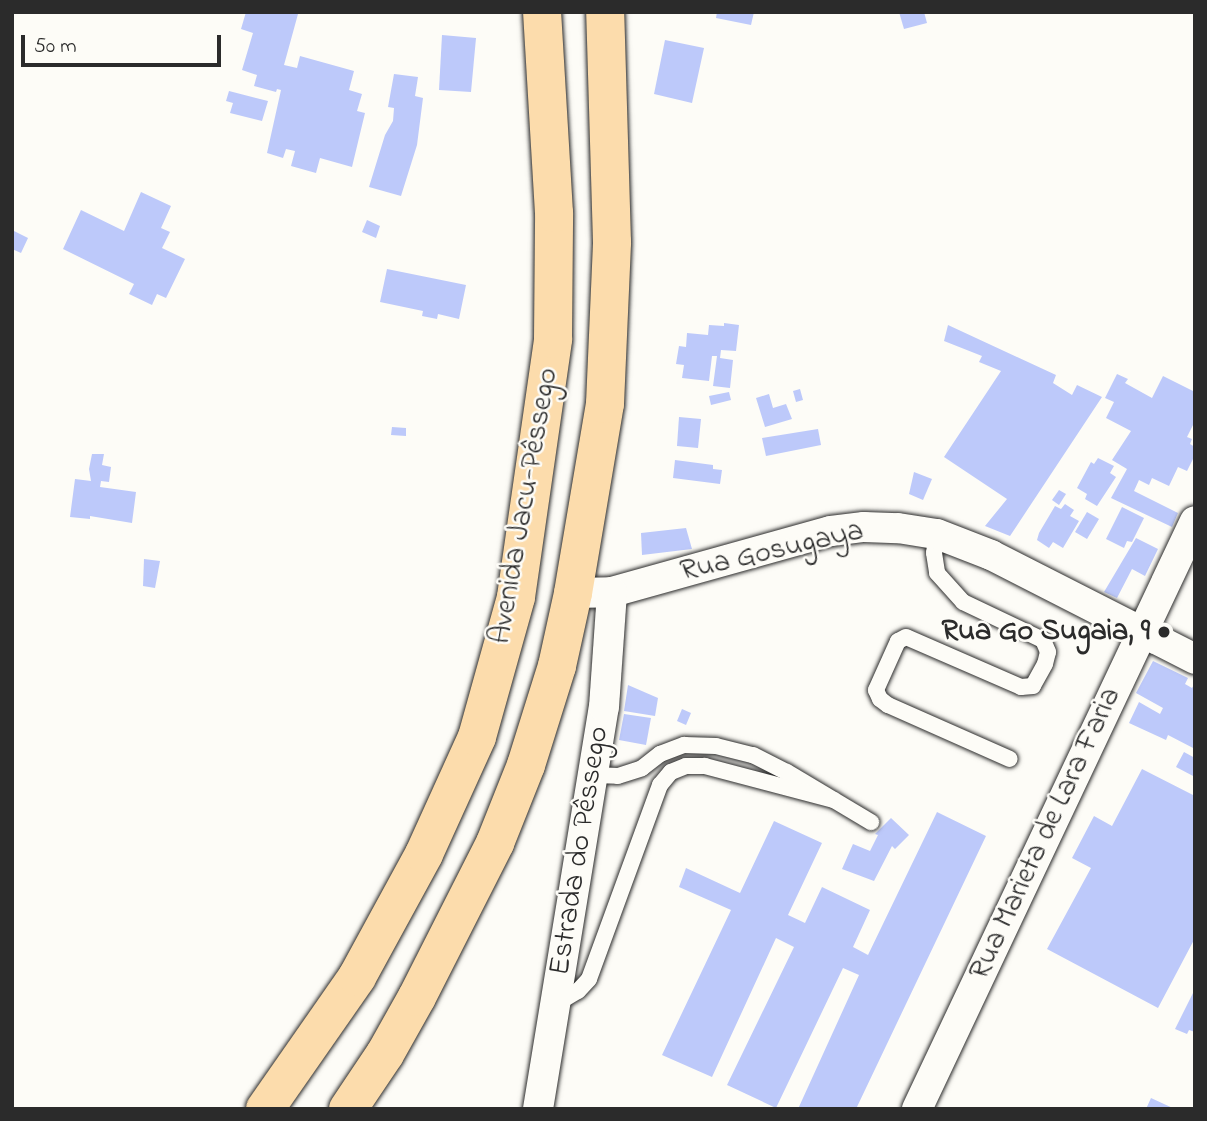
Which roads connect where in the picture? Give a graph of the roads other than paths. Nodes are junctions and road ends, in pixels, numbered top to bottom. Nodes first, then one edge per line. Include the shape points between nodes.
1 (542, 12) edge
2 (582, 12) edge
3 (605, 12) edge
4 (610, 162) junction
5 (1195, 521) edge
6 (937, 534) junction
7 (612, 592) junction
8 (573, 593) junction
9 (1140, 632) junction
10 (1195, 659) edge
11 (1010, 759) dead end
12 (593, 775) junction
13 (834, 800) junction
14 (871, 822) dead end
15 (556, 1004) junction
16 (265, 1109) edge
17 (348, 1109) edge
18 (538, 1109) edge
19 (917, 1109) edge

1 - 16 highway, Avenida Jacu-Pêssego via 554,213 553,339 516,597 477,737 425,854 357,977
2 - 4 highway via 585,95
3 - 4 highway, Avenida Jacu-Pêssego
4 - 8 highway, Avenida Jacu-Pêssego via 612,242 605,404
5 - 9 street, Rua Marieta de Lara Faria
6 - 7 street, Rua Gosugaya via 876,527 831,531
6 - 9 street, Rua Gosugaya via 991,555
6 - 11 lane via 937,573 963,602 1043,640 1048,652 1045,664 1033,686 1021,687 906,637 898,641 876,690 888,705
7 - 8 street, Rua Gosugaya
7 - 12 street, Estrada do Pêssego via 609,663
8 - 17 highway, Avenida Jacu-Pêssego via 526,765 495,843 418,997
9 - 10 street, Rua Gosugaya
9 - 19 street, Rua Marieta de Lara Faria
12 - 13 lane via 618,776 684,745 716,746 753,755
12 - 15 street, Estrada do Pêssego
13 - 14 lane
13 - 15 lane via 705,766 671,772 660,785 589,979
15 - 18 street, Estrada do Pêssego

